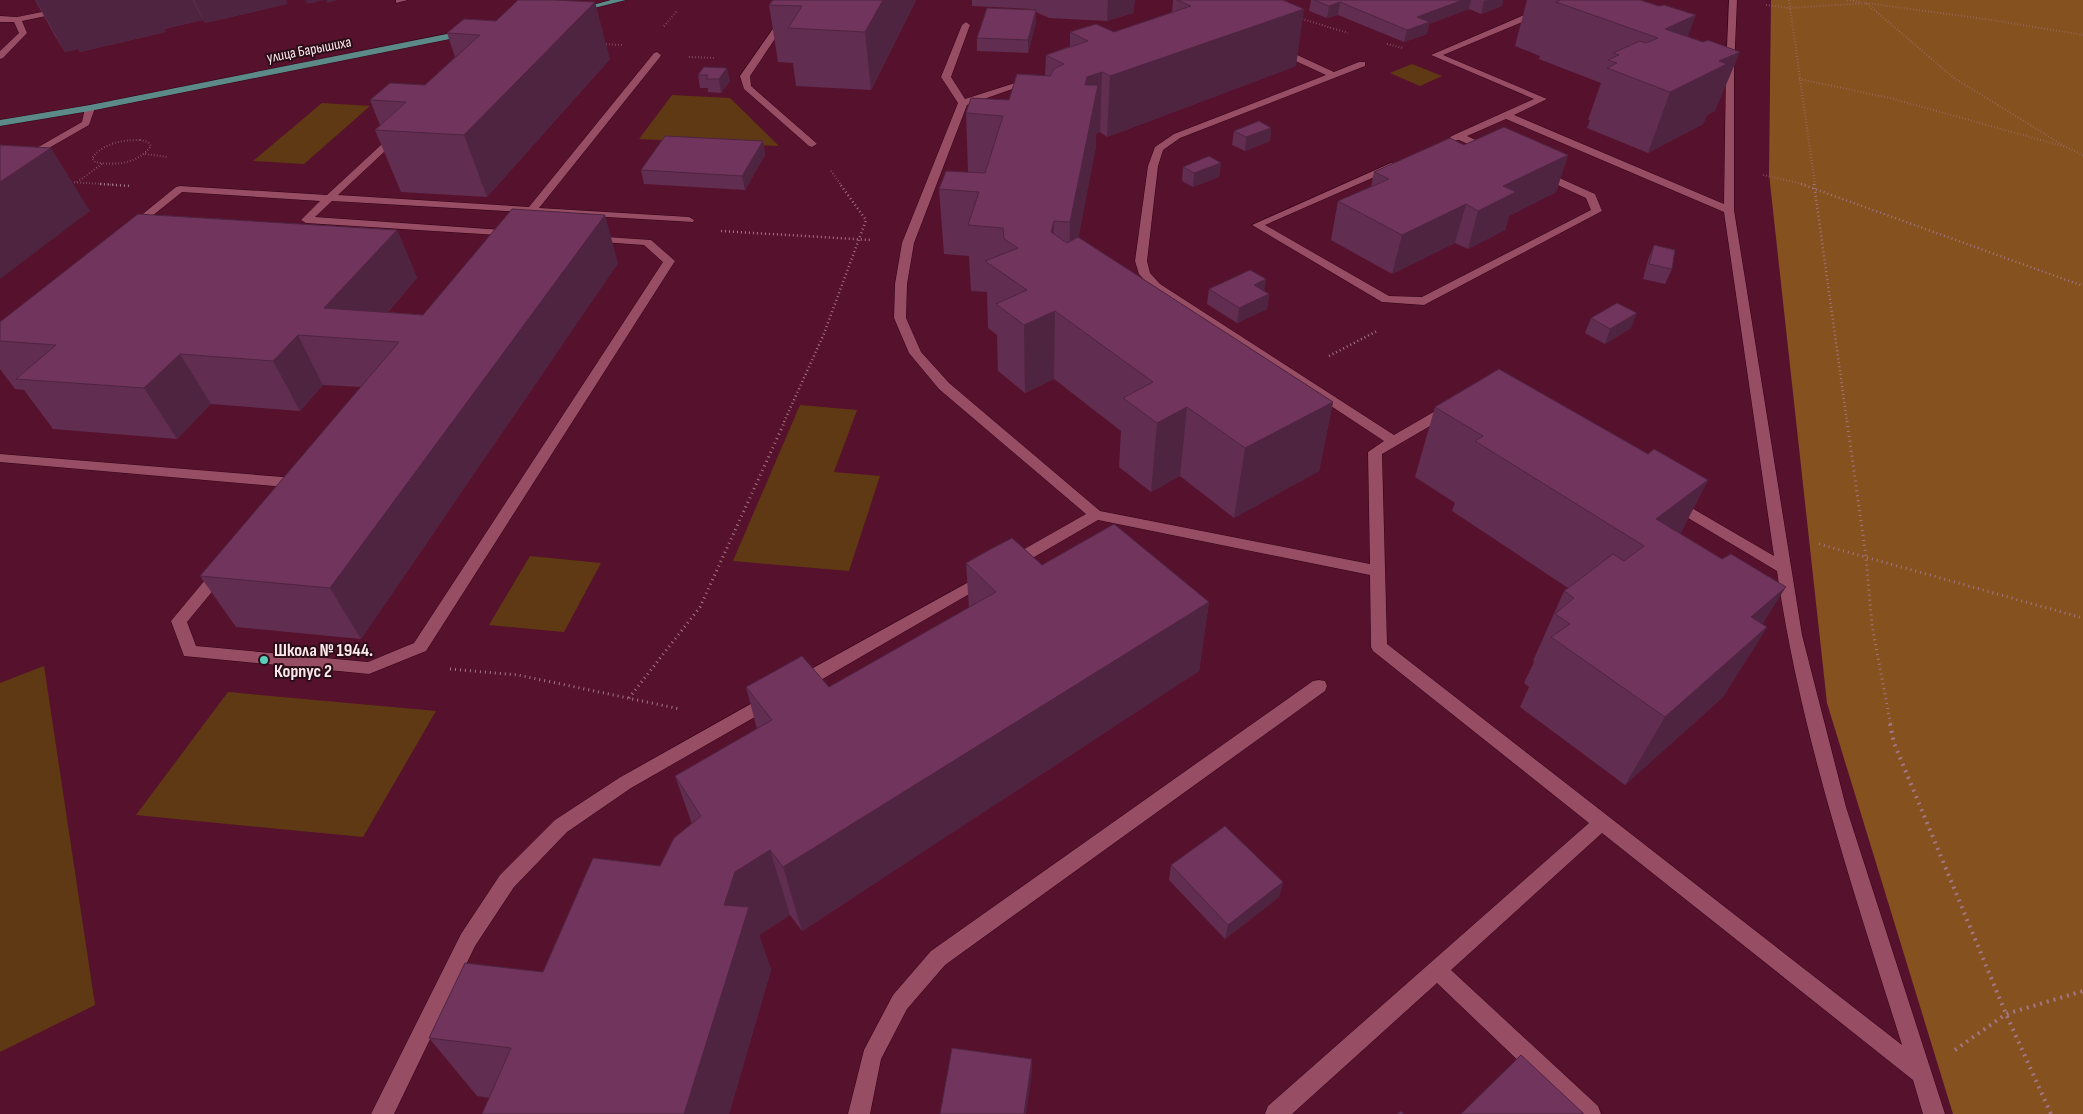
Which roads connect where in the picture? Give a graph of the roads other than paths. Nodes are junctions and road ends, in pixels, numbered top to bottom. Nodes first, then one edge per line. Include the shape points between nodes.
1 (622, 0) edge
2 (797, 0) edge
3 (1733, 0) edge
4 (1539, 2) dead end
5 (72, 8) dead end
6 (564, 13) edge
7 (0, 19) edge
8 (17, 20) junction
9 (966, 25) dead end
10 (474, 36) edge
11 (1274, 47) edge
12 (657, 55) road end
13 (0, 56) edge
14 (1362, 64) dead end
15 (1333, 75) junction
16 (1038, 78) edge
17 (963, 103) junction
18 (90, 108) junction
19 (1506, 116) junction
20 (0, 123) edge
21 (403, 130) edge
22 (1459, 136) junction
23 (812, 144) road end
24 (1442, 144) edge
25 (1503, 156) edge
26 (1398, 163) edge
27 (1530, 168) edge
28 (0, 173) edge
29 (330, 198) junction
30 (532, 210) junction
31 (1729, 210) junction
32 (689, 220) road end
33 (126, 231) edge
34 (530, 234) edge
35 (579, 238) edge
36 (1467, 399) edge
37 (1394, 441) junction
38 (0, 458) edge
39 (1663, 497) edge
40 (282, 498) edge
41 (1096, 516) junction
42 (228, 563) edge
43 (1783, 568) junction
44 (1377, 571) junction
45 (1319, 686) dead end
46 (1602, 822) junction
47 (1437, 970) junction
48 (1922, 1074) junction
49 (382, 1114) edge
50 (858, 1114) edge
51 (1276, 1114) edge
52 (1590, 1114) edge
53 (1934, 1114) edge

1 - 6 main road
2 - 23 street via 745,76 747,87
3 - 31 street via 1726,68
4 - 19 street via 1552,7 1435,55 1542,99
5 - 8 street
7 - 8 street
8 - 13 street via 23,33
9 - 17 street via 946,77
10 - 18 main road, улица Барышиха
11 - 15 street
12 - 30 street
14 - 15 street
15 - 37 street via 1178,136 1159,149 1153,166 1141,261 1145,274 1156,286
16 - 17 street
17 - 41 street via 908,243 901,284 900,318 915,353 944,386
18 - 20 main road, улица Барышиха
18 - 28 street via 86,123
19 - 22 street
19 - 31 street
21 - 29 street
22 - 24 street
22 - 25 street
26 - 27 street via 1257,225 1386,299 1424,302 1597,211 1591,196
29 - 30 street
29 - 33 street via 180,189
29 - 34 street via 306,220
30 - 32 street
31 - 43 street
35 - 42 street via 647,242 669,261 420,647 370,668 190,652 179,621
36 - 37 street
37 - 44 street via 1375,452
38 - 40 street via 295,483
39 - 43 street
41 - 44 street
41 - 49 street via 624,783 560,826 507,881 468,940
43 - 48 street via 1794,635 1837,807
44 - 46 street via 1380,647
45 - 50 street via 938,958 900,1002 871,1057
46 - 47 street
46 - 48 street
47 - 51 street
47 - 52 street
48 - 53 street

